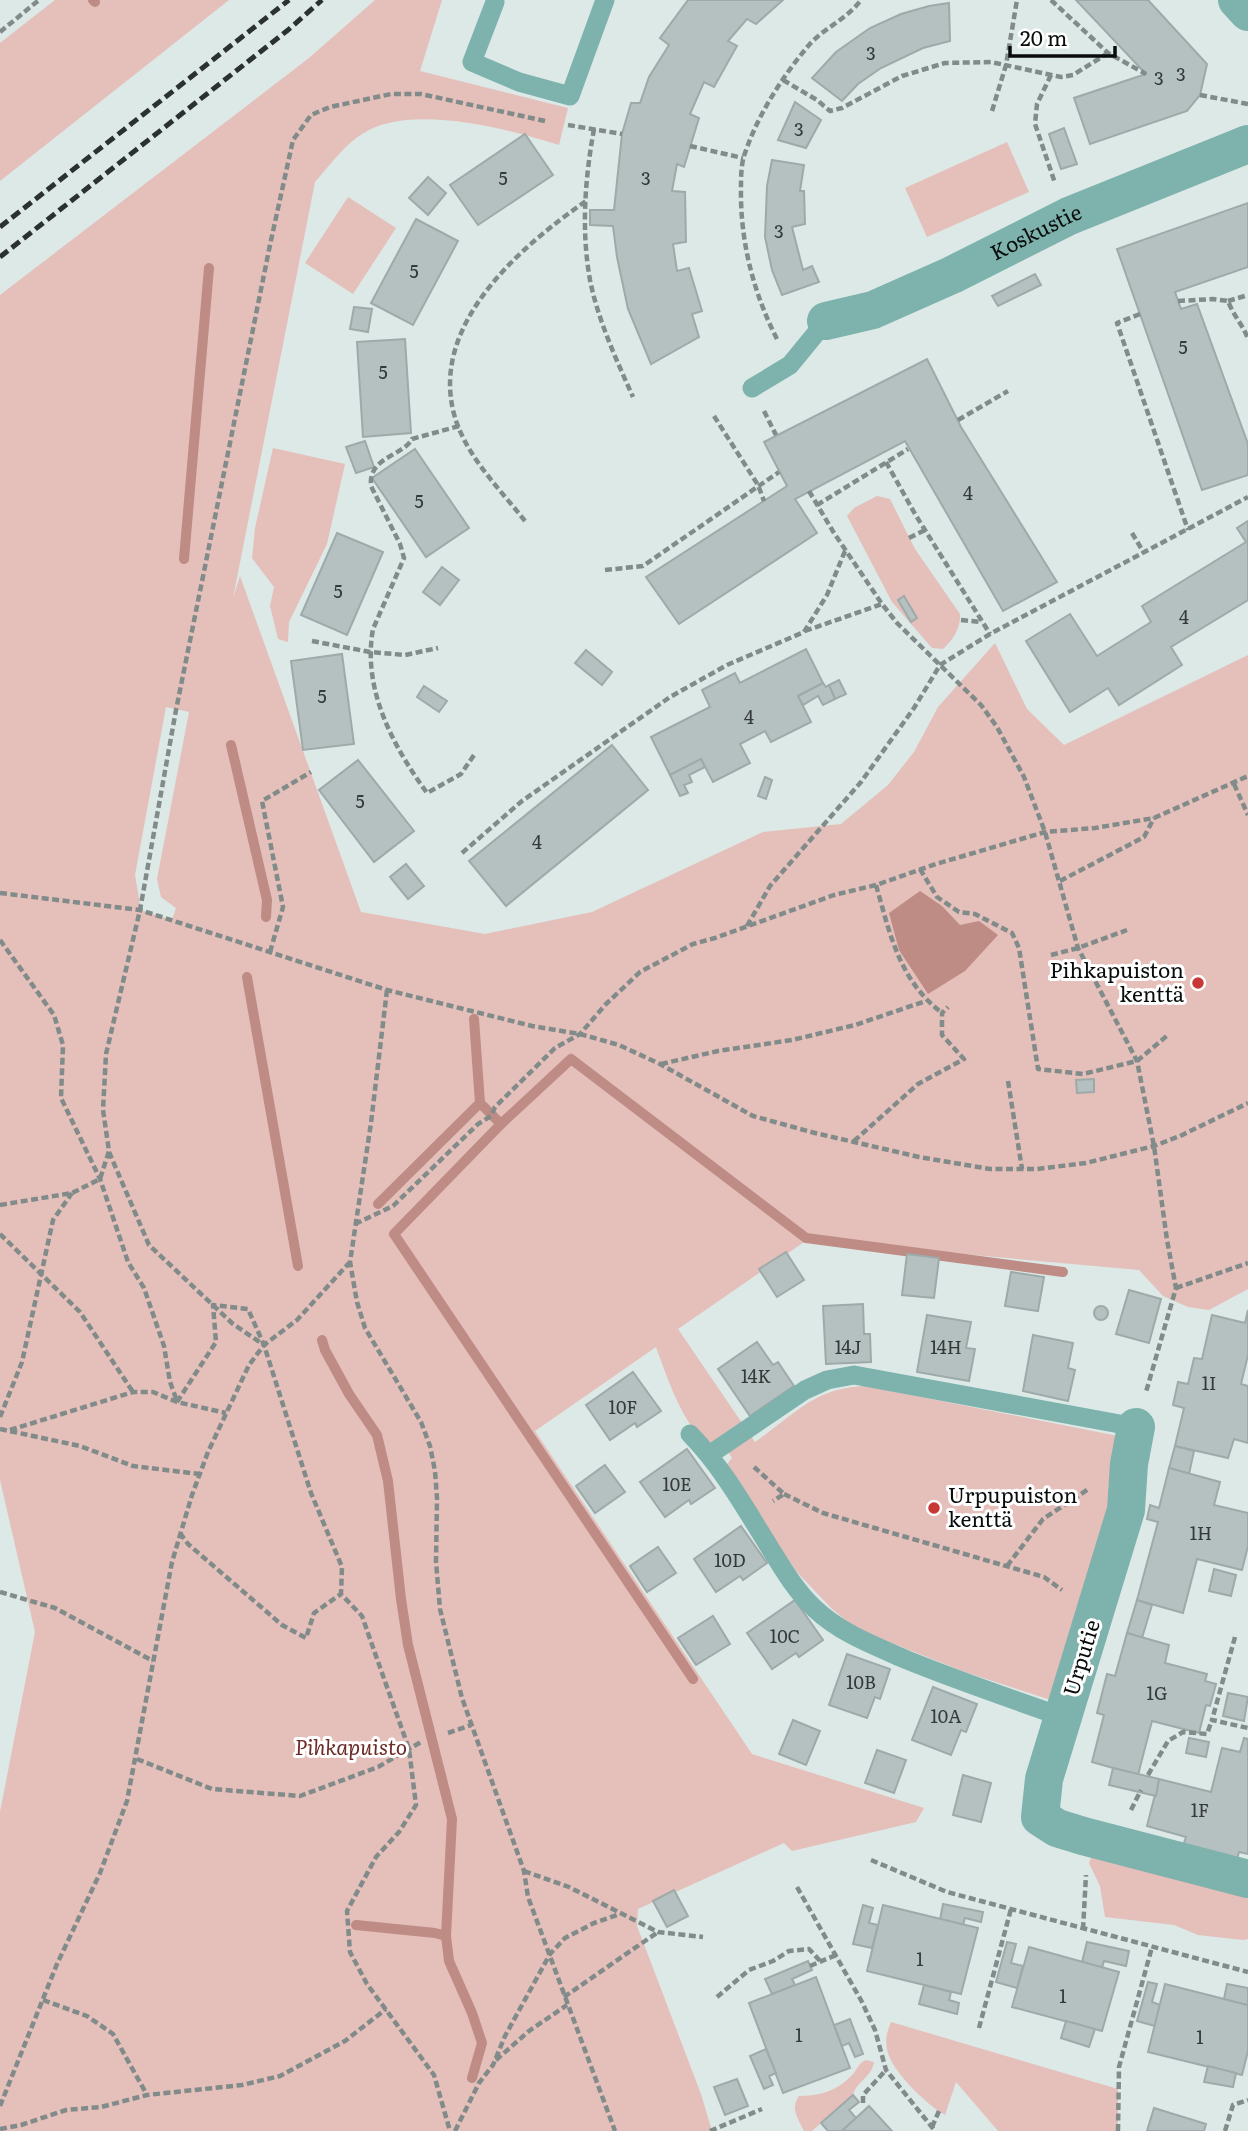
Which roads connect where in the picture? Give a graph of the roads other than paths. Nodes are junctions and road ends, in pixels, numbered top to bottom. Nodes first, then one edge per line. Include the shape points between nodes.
1 (605, 0) edge
2 (1237, 0) edge
3 (495, 2) edge
4 (1248, 12) edge
5 (1248, 144) edge
6 (826, 321) joint
7 (752, 388) dead end
8 (1136, 1427) joint
9 (690, 1434) dead end
10 (709, 1454) junction
11 (1063, 1717) junction
12 (1248, 1879) edge

1 - 3 lane via 570,96 472,62
2 - 4 street
5 - 6 street, Koskustie via 1069,216 873,310
6 - 7 lane via 790,365
8 - 10 lane via 854,1375 805,1390
8 - 11 street, Urputie via 1126,1510
9 - 10 lane
10 - 11 lane via 791,1581 813,1608 836,1626 968,1685
11 - 12 street, Urputie via 1044,1779 1040,1816 1057,1828 1083,1836

